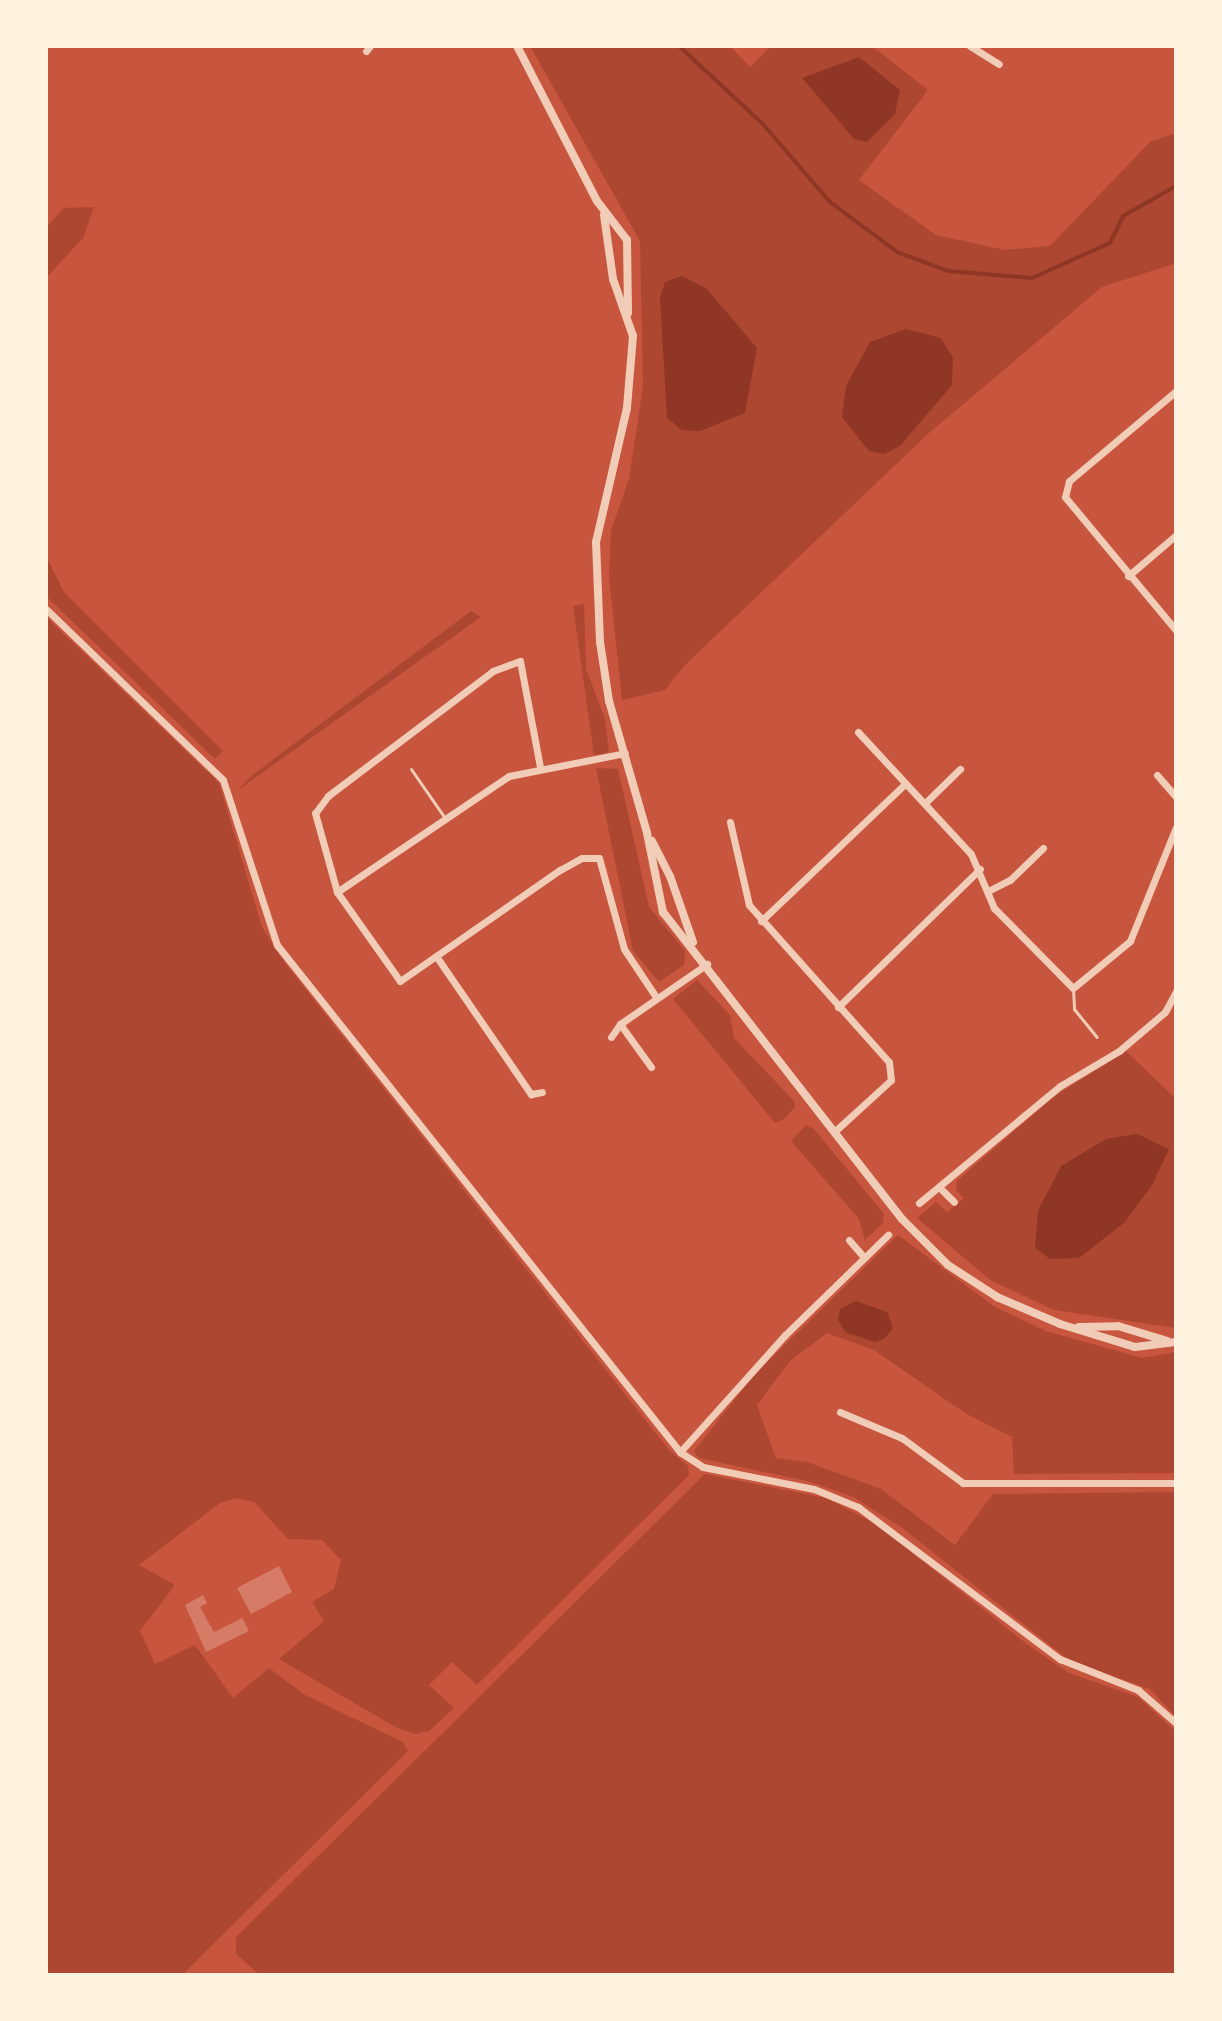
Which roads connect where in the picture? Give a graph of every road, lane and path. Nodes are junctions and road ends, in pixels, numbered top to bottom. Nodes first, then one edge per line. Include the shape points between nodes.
1 (517, 46) edge
2 (970, 46) edge
3 (999, 64) dead end
4 (604, 215) junction
5 (628, 318) junction
6 (1176, 391) edge
7 (1176, 535) edge
8 (1128, 576) junction
9 (46, 609) edge
10 (1176, 630) edge
11 (858, 732) dead end
12 (625, 753) junction
13 (540, 767) junction
14 (411, 769) dead end
15 (960, 769) dead end
16 (1157, 775) dead end
17 (905, 784) junction
18 (1176, 797) edge
19 (925, 803) junction
20 (445, 820) junction
21 (730, 822) dead end
22 (1176, 827) edge
23 (647, 833) junction
24 (1043, 848) dead end
25 (980, 869) junction
26 (988, 891) junction
27 (337, 892) junction
28 (761, 921) junction
29 (697, 950) junction
30 (436, 956) junction
31 (707, 964) junction
32 (1073, 988) junction
33 (1176, 991) edge
34 (656, 997) junction
35 (838, 1007) junction
36 (620, 1024) junction
37 (611, 1037) dead end
38 (1097, 1037) dead end
39 (651, 1067) dead end
40 (542, 1092) dead end
41 (834, 1132) junction
42 (939, 1187) junction
43 (954, 1202) dead end
44 (919, 1203) dead end
45 (888, 1235) dead end
46 (849, 1240) dead end
47 (864, 1257) junction
48 (1075, 1327) junction
49 (1172, 1342) edge
50 (840, 1412) dead end
51 (680, 1452) junction
52 (1176, 1483) edge
53 (1176, 1723) edge

1 - 4 street
2 - 3 street
4 - 5 street via 613,279
4 - 5 street via 631,251
5 - 12 street via 633,336 627,408 596,542 603,673
6 - 8 street via 1065,488 1065,502
7 - 8 street
8 - 10 street
9 - 51 street via 223,780 277,945
11 - 17 street
12 - 13 street
12 - 23 street
13 - 20 street via 509,776
13 - 27 street via 520,661 493,671 328,796 315,813
14 - 20 lane via 431,791
15 - 19 street
16 - 18 street
17 - 19 street
17 - 28 street
19 - 25 street
20 - 27 street
21 - 28 street via 749,905
22 - 32 street via 1130,941
23 - 29 street via 670,876
23 - 29 street via 660,906
24 - 26 street via 1010,880
25 - 26 street
25 - 35 street
26 - 32 street via 994,908
27 - 30 street via 400,981
28 - 35 street
29 - 31 street
30 - 34 street via 560,870 582,858 599,858 624,949
30 - 40 street via 531,1094
31 - 34 street
31 - 41 street
32 - 38 lane via 1074,1009
33 - 42 street via 1165,1012 1119,1051 1060,1086
34 - 36 street
35 - 41 street via 889,1062 891,1074
36 - 37 street
36 - 39 street
41 - 48 street via 902,1219 948,1265 997,1297
42 - 43 street
42 - 44 street
45 - 47 street
46 - 47 street
47 - 51 street
48 - 49 street via 1118,1326
48 - 49 street via 1135,1347
50 - 52 street via 888,1430 963,1483
51 - 53 street via 703,1467 814,1489 858,1507 1060,1659 1138,1690

